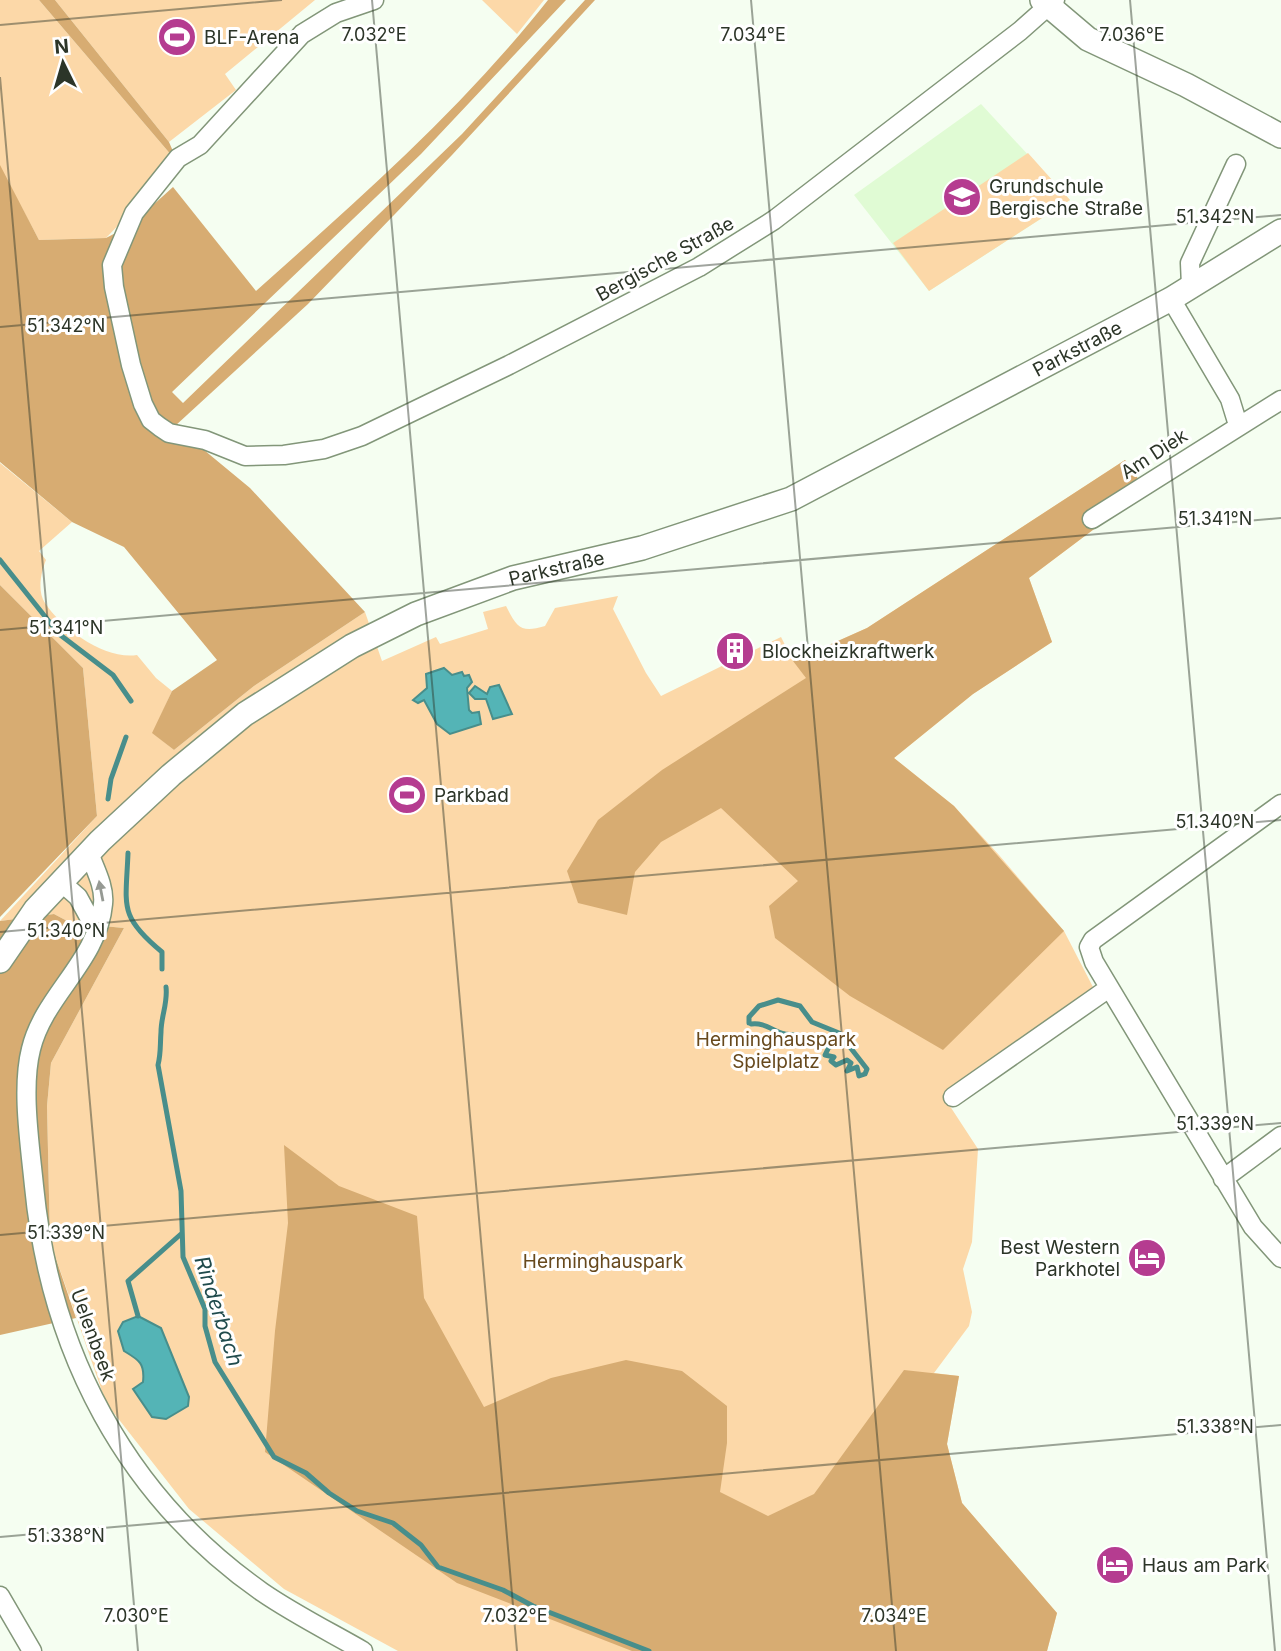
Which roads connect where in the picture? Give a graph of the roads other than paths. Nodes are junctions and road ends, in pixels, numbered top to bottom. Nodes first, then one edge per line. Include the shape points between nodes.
1 (374, 0) edge
2 (1048, 2) edge
3 (1281, 136) edge
4 (1236, 164) dead end
5 (1281, 231) edge
6 (1191, 286) junction
7 (1171, 299) junction
8 (1281, 400) edge
9 (1238, 425) junction
10 (1092, 519) dead end
11 (1281, 804) edge
12 (89, 853) junction
13 (61, 882) junction
14 (96, 930) junction
15 (0, 961) edge
16 (1109, 988) junction
17 (953, 1097) dead end
18 (1281, 1136) edge
19 (1223, 1179) junction
20 (1281, 1258) edge
21 (0, 1596) edge
22 (32, 1651) edge
23 (363, 1651) edge

1 - 2 street, Bergische Straße via 336,13 302,34 200,145 178,158 134,213 113,265 114,287 131,365 151,419 169,433 205,440 245,456 324,449 362,436 490,374 699,267 774,220 1020,31
2 - 3 street via 1088,39
4 - 6 street via 1190,263
5 - 6 street, Parkstraße
6 - 7 street, Parkstraße
7 - 9 street via 1230,399
7 - 12 street, Parkstraße via 791,499 642,548 513,578 435,606 352,646 245,714 171,775
8 - 9 street, Am Diek
9 - 10 street, Am Diek
11 - 16 street via 1098,937 1089,947 1090,956
12 - 13 street, Parkstraße
14 -> 12 street, Uelenbeek via 104,904
13 - 14 street via 78,897
13 - 15 street, Parkstraße
14 - 23 street, Uelenbeek via 83,960 43,1017 28,1071 29,1142 41,1248 66,1329 116,1442 185,1527 264,1593
16 - 17 street
16 - 19 street
18 - 19 street
19 - 20 street via 1253,1227
21 - 22 street

